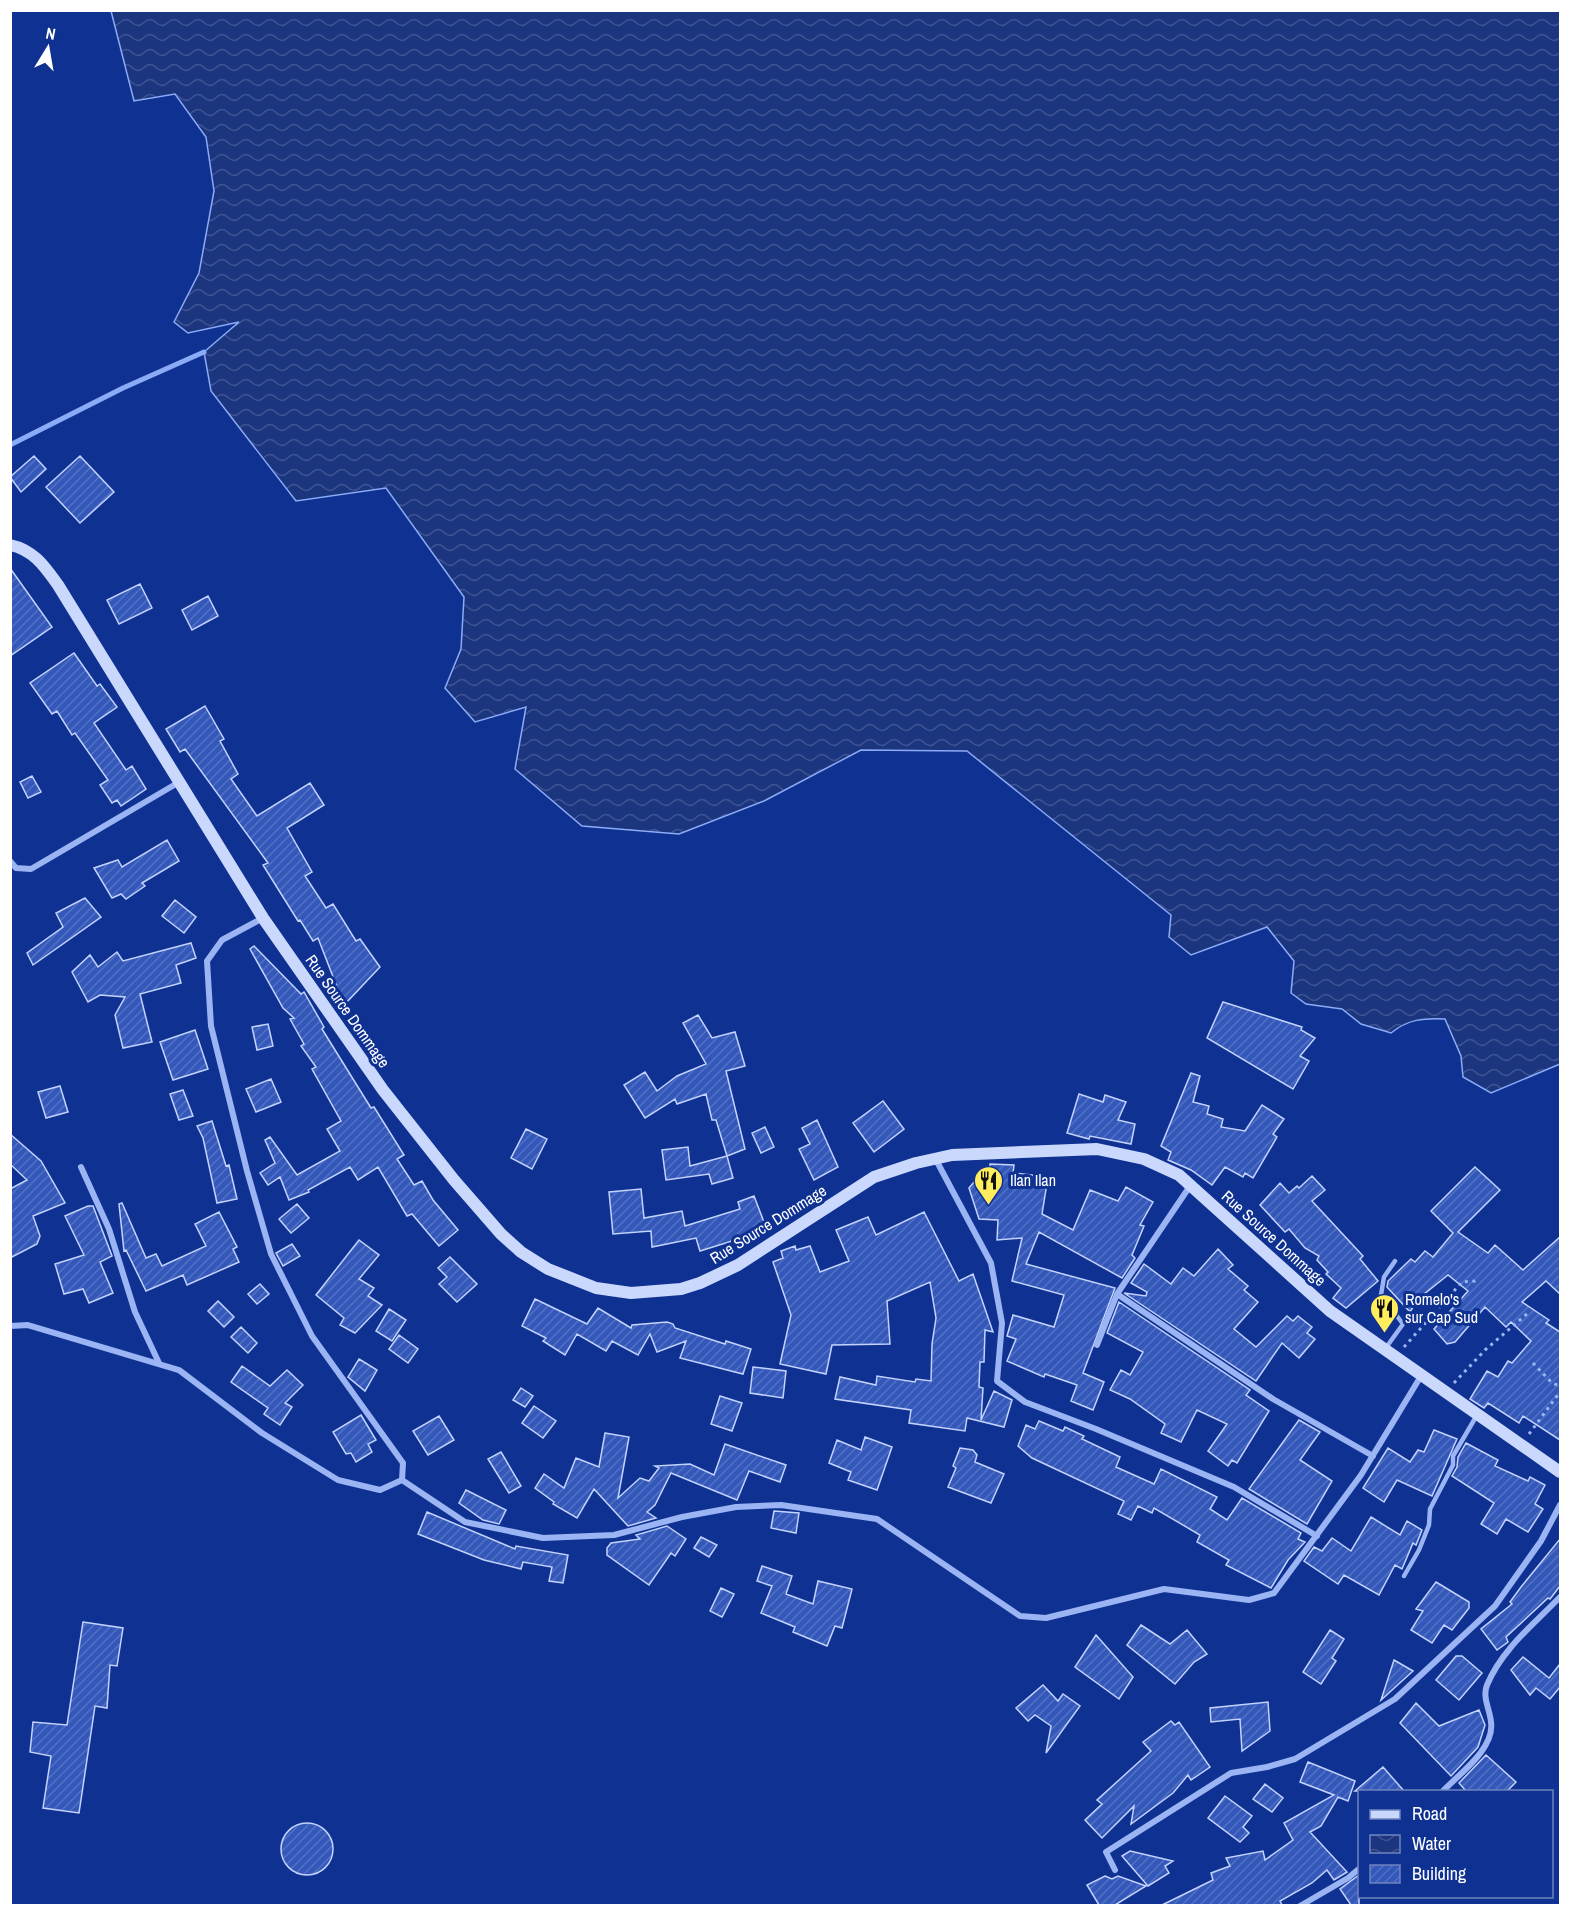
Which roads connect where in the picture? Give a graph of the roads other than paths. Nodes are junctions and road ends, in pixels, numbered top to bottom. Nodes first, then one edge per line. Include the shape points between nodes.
1 (10, 545) edge
2 (181, 781) junction
3 (10, 861) edge
4 (263, 918) junction
5 (935, 1158) junction
6 (81, 1167) dead end
7 (1191, 1185) junction
8 (1395, 1261) dead end
9 (1116, 1294) junction
10 (10, 1326) edge
11 (1097, 1345) dead end
12 (1389, 1354) junction
13 (159, 1364) junction
14 (1420, 1376) junction
15 (1477, 1415) junction
16 (1373, 1456) junction
17 (1560, 1472) edge
18 (402, 1480) junction
19 (1560, 1505) edge
20 (1317, 1536) junction
21 (1404, 1576) dead end
22 (1560, 1597) edge
23 (1443, 1790) edge
24 (1358, 1869) edge
25 (1115, 1870) dead end
26 (1300, 1905) edge

1 - 2 main road, Rue Source Dommage via 30,552 58,585
2 - 3 street via 31,869 16,868
2 - 4 main road, Rue Source Dommage
4 - 5 main road, Rue Source Dommage via 383,1090 454,1180 521,1252 574,1281 632,1293 681,1289 700,1283 738,1265 874,1177
4 - 18 street via 222,940 207,961 211,1026 272,1254 312,1336 403,1463
5 - 7 main road, Rue Source Dommage via 1097,1149 1144,1159
5 - 20 street via 991,1263 1002,1323 997,1381 1025,1402 1234,1487
6 - 13 street via 109,1228 135,1312
7 - 9 street
7 - 12 main road, Rue Source Dommage via 1330,1311
8 - 12 lane via 1384,1277 1381,1295 1403,1324
9 - 11 street
9 - 16 street via 1273,1399
10 - 13 street via 27,1325
12 - 14 main road, Rue Source Dommage
13 - 18 street via 179,1370 262,1433 338,1480 380,1490
14 - 15 main road, Rue Source Dommage
14 - 16 street
15 - 17 main road, Rue Source Dommage
15 - 21 lane via 1453,1456 1453,1465 1430,1509 1419,1550
16 - 20 street
18 - 20 street via 465,1522 543,1538 614,1535 736,1507 782,1504 877,1519 1020,1616 1046,1618 1164,1589 1249,1600 1274,1593
19 - 25 street via 1495,1606 1395,1699 1295,1759 1232,1773 1106,1852
22 - 23 street via 1504,1653 1485,1688 1492,1724 1488,1740 1476,1758
24 - 26 street

